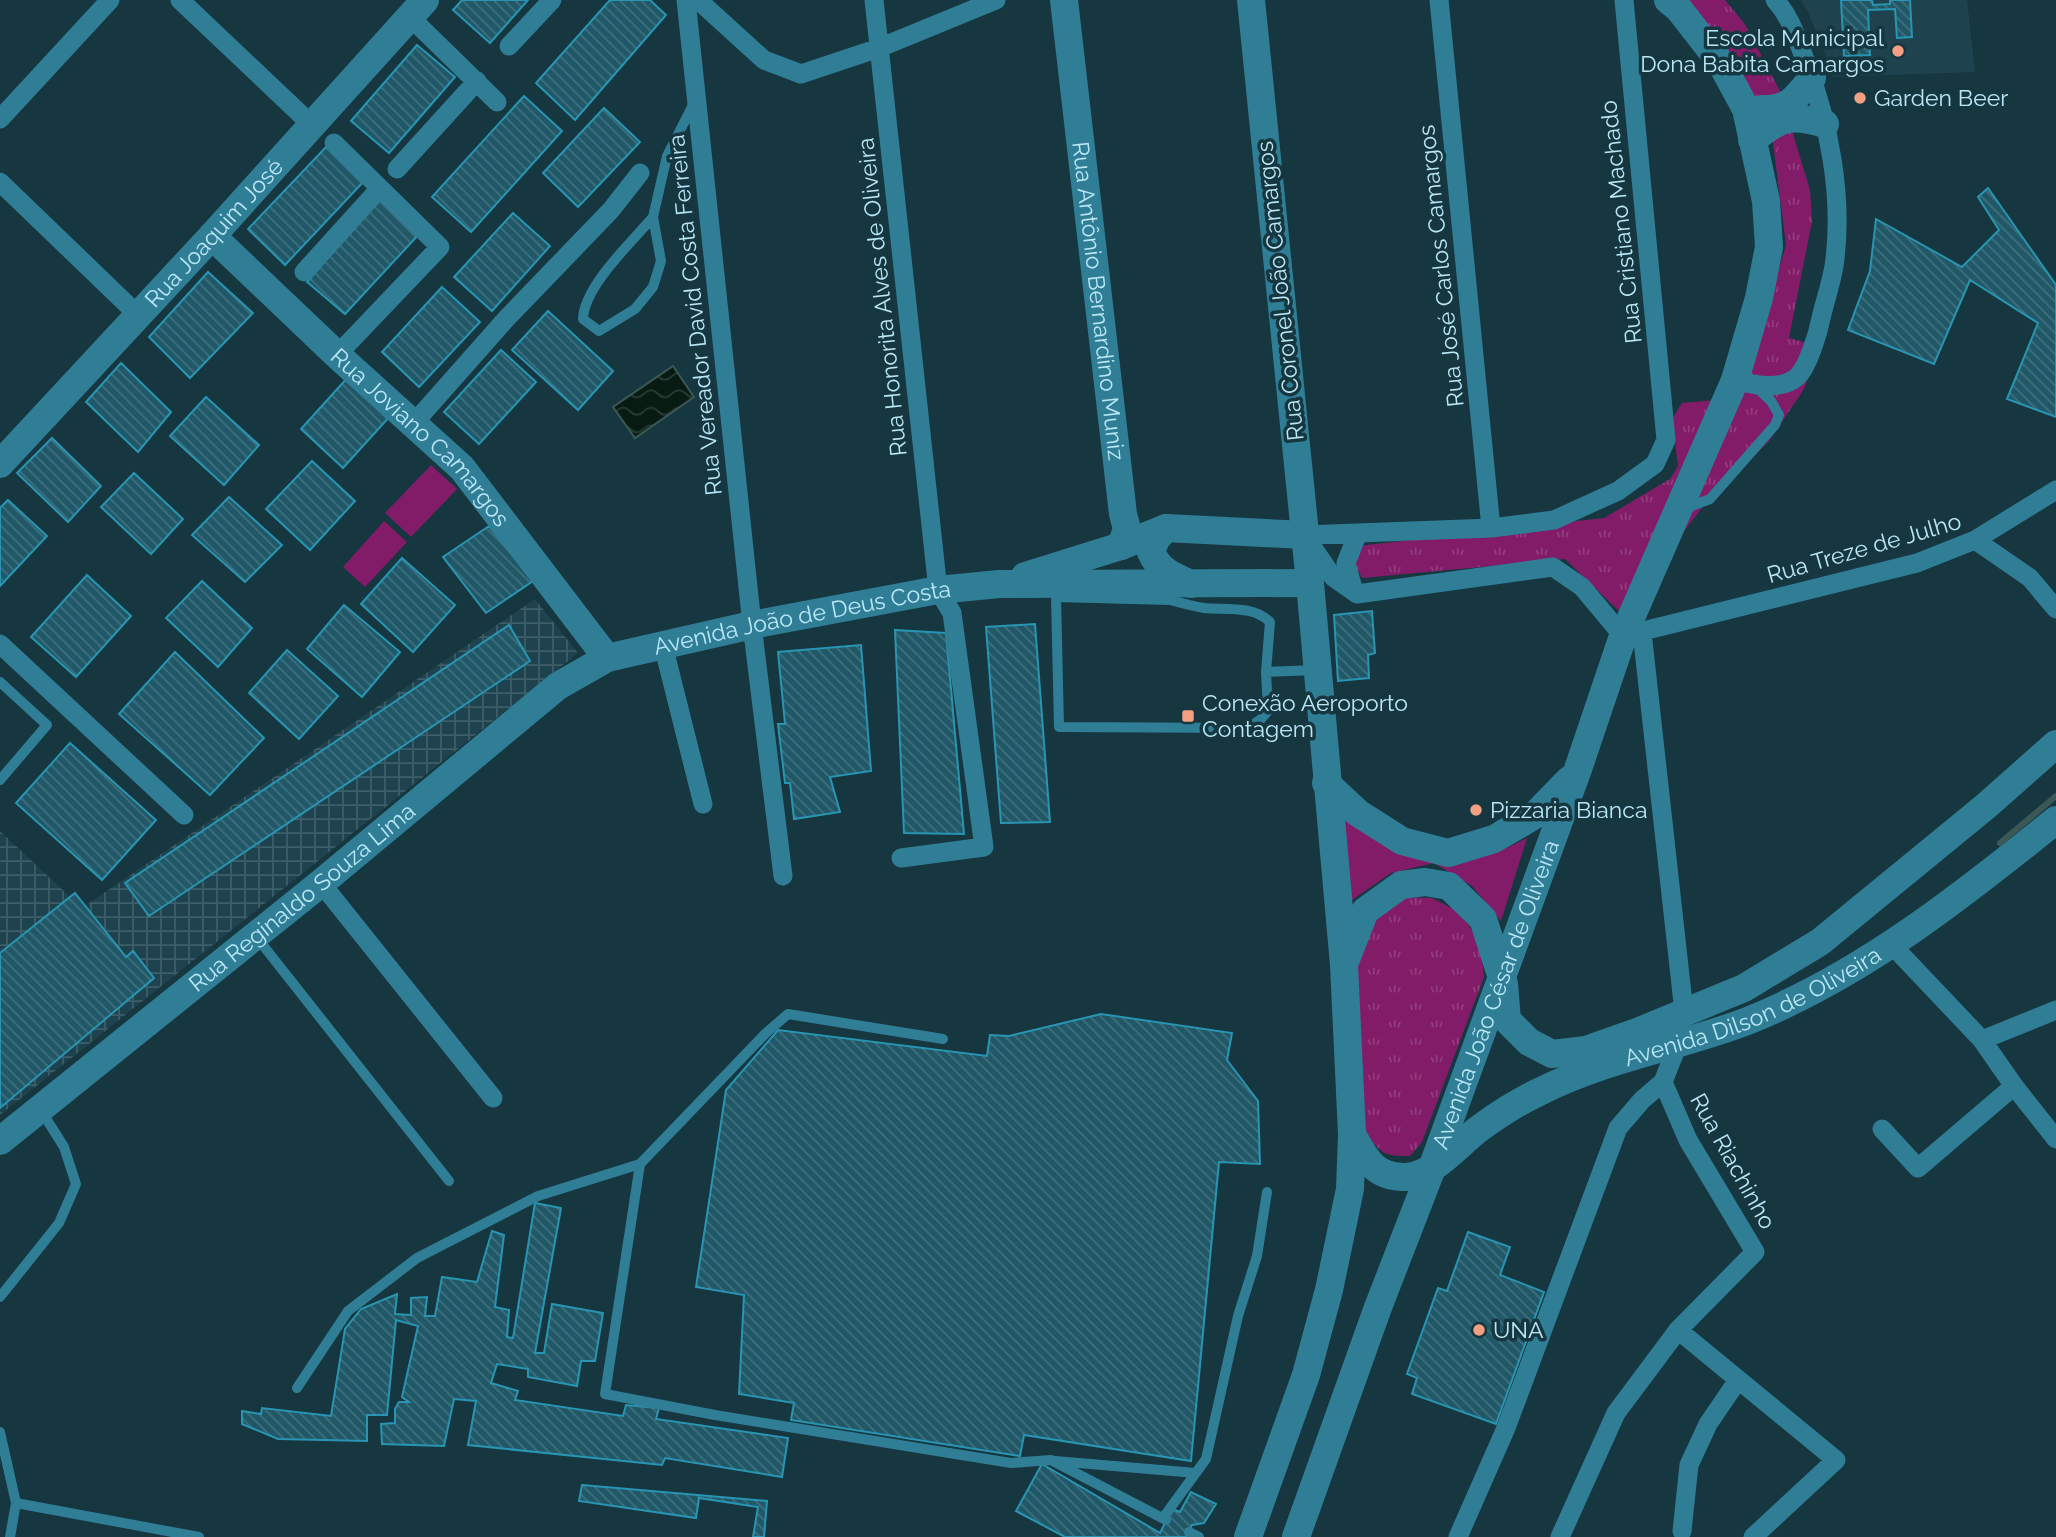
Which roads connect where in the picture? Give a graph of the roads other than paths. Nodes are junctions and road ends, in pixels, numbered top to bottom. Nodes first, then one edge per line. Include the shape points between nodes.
1 (110, 0) edge
2 (180, 0) edge
3 (552, 0) edge
4 (686, 0) edge
5 (698, 0) edge
6 (874, 0) edge
7 (996, 0) edge
8 (1064, 0) edge
9 (1251, 0) edge
10 (1439, 0) edge
11 (1624, 0) edge
12 (1668, 0) edge
13 (1775, 0) edge
14 (418, 8) edge
15 (509, 46) dead end
16 (880, 48) junction
17 (1812, 78) junction
18 (477, 81) junction
19 (697, 99) junction
20 (497, 102) dead end
21 (1746, 109) junction
22 (0, 119) edge
23 (1825, 124) junction
24 (323, 134) junction
25 (1752, 140) junction
26 (397, 169) dead end
27 (640, 173) dead end
28 (0, 182) edge
29 (380, 188) junction
30 (653, 216) junction
31 (212, 236) junction
32 (304, 272) dead end
33 (137, 314) junction
34 (337, 355) junction
35 (1745, 383) junction
36 (414, 423) junction
37 (1666, 440) joint
38 (0, 464) edge
39 (2056, 489) edge
40 (1676, 511) junction
41 (1166, 528) junction
42 (1491, 528) junction
43 (1358, 533) junction
44 (1304, 536) junction
45 (1975, 540) junction
46 (1121, 546) junction
47 (1310, 583) junction
48 (999, 584) junction
49 (937, 590) junction
50 (1174, 590) junction
51 (1354, 592) junction
52 (2056, 609) edge
53 (752, 625) junction
54 (1632, 634) junction
55 (0, 644) edge
56 (663, 645) junction
57 (607, 658) junction
58 (1317, 670) junction
59 (1266, 672) junction
60 (0, 682) edge
61 (2056, 744) edge
62 (1577, 772) junction
63 (0, 779) edge
64 (1326, 783) junction
65 (703, 804) dead end
66 (184, 816) dead end
67 (2056, 820) edge
68 (901, 858) dead end
69 (783, 876) dead end
70 (320, 883) junction
71 (256, 935) junction
72 (1891, 944) junction
73 (1344, 965) junction
74 (1502, 975) junction
75 (2056, 1010) edge
76 (1684, 1012) junction
77 (943, 1039) dead end
78 (1982, 1040) junction
79 (1678, 1044) junction
80 (1663, 1082) junction
81 (2014, 1086) junction
82 (493, 1098) dead end
83 (40, 1108) junction
84 (1882, 1129) dead end
85 (1352, 1134) junction
86 (2056, 1139) edge
87 (0, 1141) edge
88 (640, 1164) junction
89 (1432, 1168) junction
90 (449, 1181) dead end
91 (1266, 1192) dead end
92 (0, 1297) edge
93 (1678, 1331) junction
94 (1738, 1380) junction
95 (297, 1388) dead end
96 (0, 1432) edge
97 (1051, 1460) junction
98 (1196, 1472) junction
99 (16, 1503) junction
100 (1682, 1531) dead end
101 (1189, 1532) dead end
102 (150, 1533) edge
103 (10, 1537) edge
104 (199, 1537) edge
105 (1199, 1537) edge
106 (1248, 1537) edge
107 (1296, 1537) edge
108 (1458, 1537) edge
109 (1560, 1537) edge
110 (1753, 1537) edge

1 - 22 street
2 - 24 street
3 - 15 street
4 - 19 street, Rua Vereador David Costa Ferreira
5 - 16 street via 764,60 801,74
6 - 16 street, Rua Honorita Alves de Oliveira
7 - 16 street
8 - 46 main road, Rua Antônio Bernardino Muniz via 1127,529
9 - 44 main road, Rua Coronel João Camargos
10 - 42 street, Rua José Carlos Camargos
11 - 37 street, Rua Cristiano Machado
12 - 21 main road via 1721,63
13 - 17 street via 1787,13
14 - 18 street
14 - 24 main road, Rua Joaquim José
16 - 49 street, Rua Honorita Alves de Oliveira
17 - 21 main road via 1797,97 1778,110
17 - 23 street
18 - 20 street
18 - 26 street
19 - 30 lane via 667,156
19 - 53 street, Rua Vereador David Costa Ferreira
21 - 25 main road
23 - 25 main road via 1803,117 1780,120
23 - 35 street via 1836,196 1834,266 1816,342 1797,377 1780,384
24 - 29 street
24 - 31 main road, Rua Joaquim José
25 - 35 main road via 1766,201 1769,247
27 - 36 street
28 - 33 street
29 - 32 street
29 - 34 street via 440,247
30 - 30 lane via 583,307 583,319 599,331 635,309 653,287 661,261
31 - 33 main road, Rua Joaquim José
31 - 34 main road, Rua Joviano Camargos
33 - 38 main road, Rua Joaquim José
34 - 36 main road, Rua Joviano Camargos
35 - 40 main road, Avenida João César de Oliveira
35 - 40 lane via 1771,401 1779,415 1775,425 1710,499
36 - 57 main road, Rua Joviano Camargos via 462,468
37 - 42 street, Avenida João de Deus Costa via 1655,464 1618,491 1554,520
39 - 45 street
40 - 54 main road, Avenida João César de Oliveira
41 - 44 main road, Avenida João de Deus Costa
41 - 46 main road, Avenida João de Deus Costa
41 - 50 main road via 1151,552
42 - 43 street, Avenida João de Deus Costa
43 - 44 street, Avenida João de Deus Costa
43 - 51 street via 1346,563
44 - 47 main road, Rua Coronel João Camargos
44 - 51 street via 1333,577
45 - 52 street, Rua Treze de Julho via 2029,578
45 - 54 street, Rua Treze de Julho via 1917,563
46 - 48 main road, Avenida João de Deus Costa
46 - 50 main road
47 - 50 main road, Avenida João de Deus Costa
47 - 58 main road
48 - 49 main road, Avenida João de Deus Costa
48 - 50 main road, Avenida João de Deus Costa
49 - 53 main road, Avenida João de Deus Costa
49 - 68 street via 952,613 984,847
50 - 59 lane via 1201,607 1262,614 1270,622
50 - 59 lane via 1056,597 1059,727 1248,727 1268,711
51 - 54 street via 1553,567 1582,587
53 - 56 main road, Avenida João de Deus Costa
53 - 69 street, Rua Vereador David Costa Ferreira
54 - 62 main road, Avenida João César de Oliveira
54 - 76 street
55 - 66 street
56 - 57 main road, Avenida João de Deus Costa
56 - 65 street
57 - 70 main road, Rua Reginaldo Souza Lima via 558,686
58 - 59 lane
58 - 64 main road
60 - 63 lane via 47,725
61 - 76 main road, Avenida Dilson de Oliveira via 1820,942 1744,988
62 - 64 main road via 1535,815 1494,839 1448,853 1402,841 1358,813
62 - 74 main road, Avenida João César de Oliveira
64 - 73 main road
67 - 72 main road, Avenida Dilson de Oliveira via 1973,887
70 - 71 main road, Rua Reginaldo Souza Lima
70 - 82 street
71 - 83 main road, Rua Reginaldo Souza Lima
71 - 90 lane
72 - 78 street
72 - 79 main road, Avenida Dilson de Oliveira via 1800,997 1748,1021
73 - 74 main road via 1365,911 1401,885 1425,882 1449,886 1483,919
73 - 85 main road
74 - 76 main road, Avenida Dilson de Oliveira via 1507,1020 1530,1042 1552,1054 1586,1050
74 - 89 main road, Avenida João César de Oliveira
75 - 78 street
77 - 88 lane via 788,1014
78 - 81 street
79 - 80 street, Rua Riachinho
79 - 89 main road, Avenida Dilson de Oliveira via 1613,1063 1513,1105
80 - 93 street, Rua Riachinho via 1688,1140 1755,1252
80 - 108 street, Rua Riachinho via 1618,1128 1506,1427
81 - 84 street via 1918,1168
81 - 86 street
83 - 87 main road, Rua Reginaldo Souza Lima
83 - 92 lane via 64,1147 76,1184 59,1223
85 - 89 main road via 1367,1162 1382,1173 1407,1177
85 - 106 main road via 1350,1188 1329,1290 1306,1375
88 - 95 lane via 538,1196 417,1258 348,1311
88 - 97 lane via 606,1394 1011,1463
89 - 107 main road, Avenida João César de Oliveira
91 - 98 lane via 1256,1256 1206,1460
93 - 94 street
93 - 109 street, Rua Riachinho via 1616,1413
94 - 100 street via 1708,1424 1689,1465
94 - 110 street via 1836,1460
96 - 99 lane
97 - 98 lane
97 - 98 lane via 1165,1519
99 - 102 lane
99 - 103 lane
101 - 105 lane
102 - 104 lane

